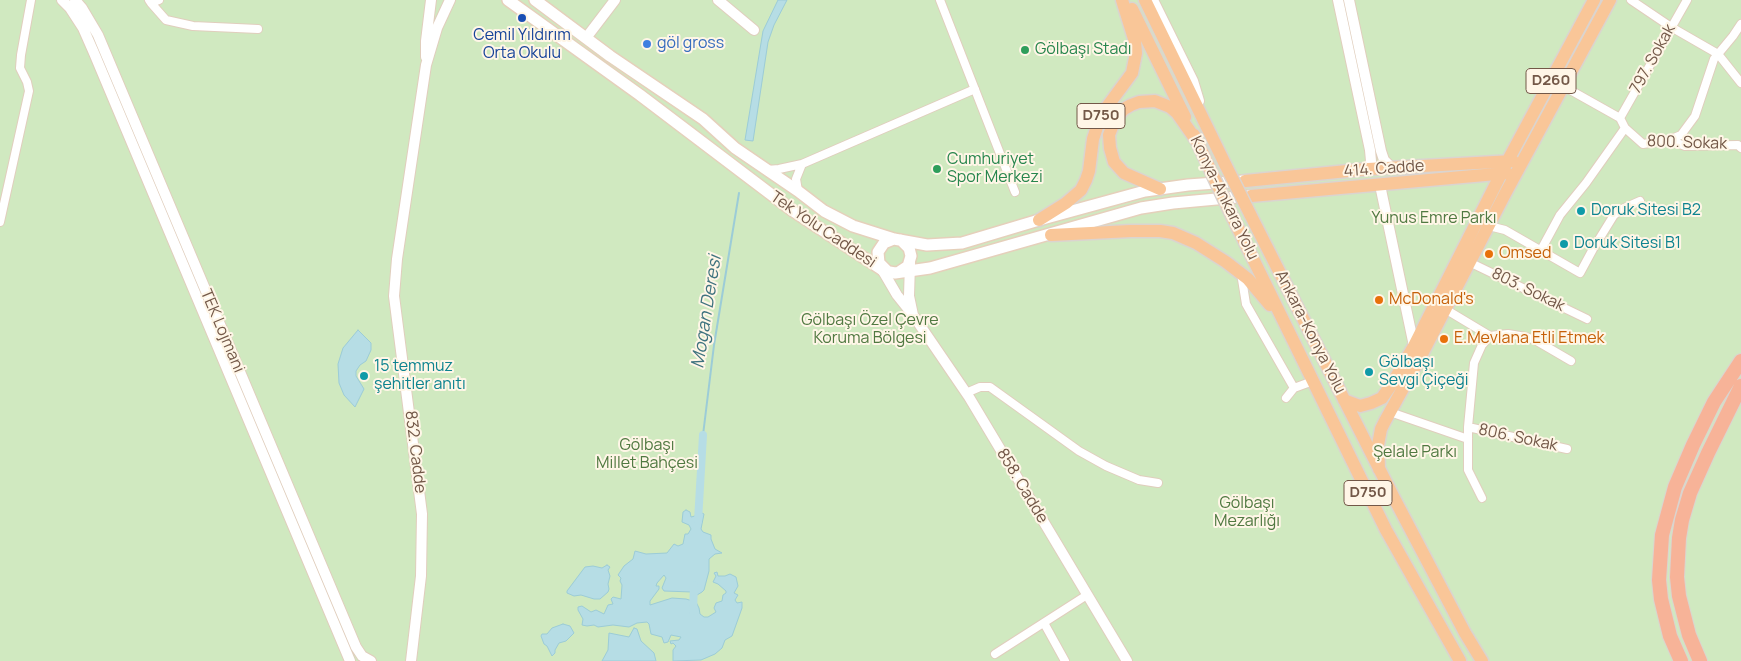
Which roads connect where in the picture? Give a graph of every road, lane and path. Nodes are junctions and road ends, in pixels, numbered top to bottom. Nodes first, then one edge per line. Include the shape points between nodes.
1 (31, 0) edge
2 (62, 0) edge
3 (75, 0) edge
4 (159, 0) edge
5 (431, 0) edge
6 (450, 0) edge
7 (508, 0) edge
8 (536, 0) edge
9 (615, 0) edge
10 (718, 0) edge
11 (940, 0) edge
12 (1122, 0) edge
13 (1128, 0) edge
14 (1145, 0) edge
15 (1153, 0) edge
16 (1162, 0) edge
17 (1338, 0) edge
18 (1349, 0) edge
19 (1594, 0) edge
20 (1610, 0) edge
21 (1632, 0) edge
22 (1687, 0) edge
23 (150, 2) edge
24 (1741, 24) edge
25 (1166, 25) junction
26 (1670, 27) junction
27 (258, 29) dead end
28 (754, 30) dead end
29 (586, 38) junction
30 (1718, 54) junction
31 (426, 65) junction
32 (1741, 84) edge
33 (1563, 86) junction
34 (975, 89) junction
35 (1620, 118) junction
36 (1204, 121) junction
37 (1625, 128) junction
38 (1196, 140) junction
39 (1669, 140) junction
40 (1740, 144) edge
41 (802, 164) junction
42 (1520, 166) junction
43 (1392, 168) junction
44 (1504, 168) junction
45 (1368, 169) junction
46 (767, 170) junction
47 (1245, 181) joint
48 (1380, 184) junction
49 (1160, 189) junction
50 (798, 191) junction
51 (1015, 192) dead end
52 (1251, 196) joint
53 (1640, 201) dead end
54 (1039, 220) junction
55 (0, 222) edge
56 (1489, 226) junction
57 (1051, 235) junction
58 (897, 239) junction
59 (1541, 250) junction
60 (1469, 262) junction
61 (891, 270) junction
62 (1241, 273) junction
63 (1445, 309) junction
64 (913, 315) junction
65 (1588, 319) dead end
66 (1284, 322) junction
67 (1490, 336) junction
68 (1418, 350) junction
69 (1571, 361) dead end
70 (1741, 361) edge
71 (1313, 381) junction
72 (1741, 386) edge
73 (1294, 388) junction
74 (966, 393) junction
75 (1286, 398) dead end
76 (1344, 400) junction
77 (1390, 412) junction
78 (1468, 428) junction
79 (1468, 439) junction
80 (1567, 449) dead end
81 (1379, 469) junction
82 (1158, 483) dead end
83 (1482, 498) dead end
84 (1087, 595) junction
85 (1044, 623) junction
86 (995, 654) dead end
87 (350, 661) edge
88 (371, 661) edge
89 (411, 661) edge
90 (1066, 661) edge
91 (1127, 661) edge
92 (1460, 661) edge
93 (1482, 661) edge
94 (1681, 661) edge
95 (1700, 661) edge

1 - 55 street via 20,68 27,82 28,100
2 - 87 street, TEK Lojmani via 83,28 94,53
3 - 88 street, TEK Lojmani via 98,35 356,647
4 - 23 street
5 - 31 street, 832. Cadde
6 - 31 street, 832. Cadde via 440,19
7 - 61 main road, Tek Yolu Caddesi via 793,211
8 - 29 main road, Tek Yolu Caddesi
9 - 29 street
10 - 28 street
11 - 34 street
12 - 54 highway, D750 via 1136,48 1136,64 1101,115 1093,139 1089,171 1081,190
13 - 38 highway, Konya-Ankara Yolu / D750
14 - 36 highway, Ankara-Konya Yolu / D750
15 - 25 street
16 - 25 street
17 - 45 street via 1370,150
18 - 43 street via 1381,151
19 - 44 highway, D260
20 - 33 highway, D260
21 - 26 street
22 - 26 street, 797. Sokak
23 - 27 street via 166,20 193,26
24 - 30 street
25 - 36 street via 1194,81
26 - 30 street
26 - 35 street, 797. Sokak
29 - 46 main road, Tek Yolu Caddesi via 703,120
30 - 32 street
30 - 39 street via 1695,116 1681,135
31 - 89 street, 832. Cadde via 394,296 422,514 422,576
33 - 35 street
33 - 42 highway, D260
34 - 41 street
34 - 51 street
35 - 37 street, 800. Sokak
36 - 76 highway, Ankara-Konya Yolu / D750, bridge
37 - 39 street, 800. Sokak via 1643,144
37 - 59 street via 1560,215
38 - 49 highway, D750 via 1177,113 1155,101 1131,104 1115,119 1109,135 1114,162 1124,173
38 - 66 highway, Konya-Ankara Yolu / D750, bridge
39 - 40 street, 800. Sokak via 1685,146
41 - 46 street
41 - 50 street via 796,179
42 - 44 highway, 414. Cadde
42 - 56 highway, D260
43 - 44 highway, 414. Cadde
43 - 45 highway, 414. Cadde
44 - 48 highway, 414. Cadde
44 - 68 highway, D260
45 - 47 highway, 414. Cadde
46 - 50 main road, Tek Yolu Caddesi
47 - 49 main road, Tek Yolu Caddesi
48 - 52 highway, 414. Cadde
48 - 68 street
49 - 54 main road, Tek Yolu Caddesi
50 - 58 main road, Tek Yolu Caddesi via 840,220
52 - 57 main road via 1141,208
53 - 59 street via 1614,215 1580,273
54 - 58 main road, Tek Yolu Caddesi via 954,244 927,245
56 - 59 street via 1505,230
56 - 60 highway, D260
57 - 61 main road via 930,268
57 - 62 highway via 1173,233 1209,250
58 - 61 main road via 886,241 878,255
58 - 61 main road via 909,248 911,259 908,266
60 - 63 highway, D260
60 - 65 street, 803. Sokak
61 - 64 street, 858. Cadde via 909,296
61 - 64 street, 858. Cadde via 897,295
62 - 66 highway
62 - 73 street via 1246,304
63 - 67 street
63 - 68 highway, D260
64 - 74 street, 858. Cadde
66 - 71 highway, Konya-Ankara Yolu / D750
67 - 69 street via 1526,337
67 - 78 street via 1474,363
68 - 76 highway, D260 via 1382,398 1360,406
68 - 77 highway, D260
70 - 94 highway via 1714,402 1693,445 1675,487 1662,536 1661,599 1670,636
71 - 73 street
71 - 92 highway, Konya-Ankara Yolu / D750 via 1386,530
72 - 95 highway via 1690,493 1679,538 1679,596
73 - 75 street
74 - 82 street via 990,387 1079,451 1139,480
74 - 84 street, 858. Cadde
76 - 81 highway, Ankara-Konya Yolu / D750
77 - 79 street, 806. Sokak
77 - 81 highway, D260 via 1379,436
78 - 79 street
78 - 80 street, 806. Sokak
79 - 83 street via 1468,470
81 - 93 highway, Ankara-Konya Yolu / D750
84 - 85 street
84 - 91 street, 858. Cadde
85 - 86 street
85 - 90 street

